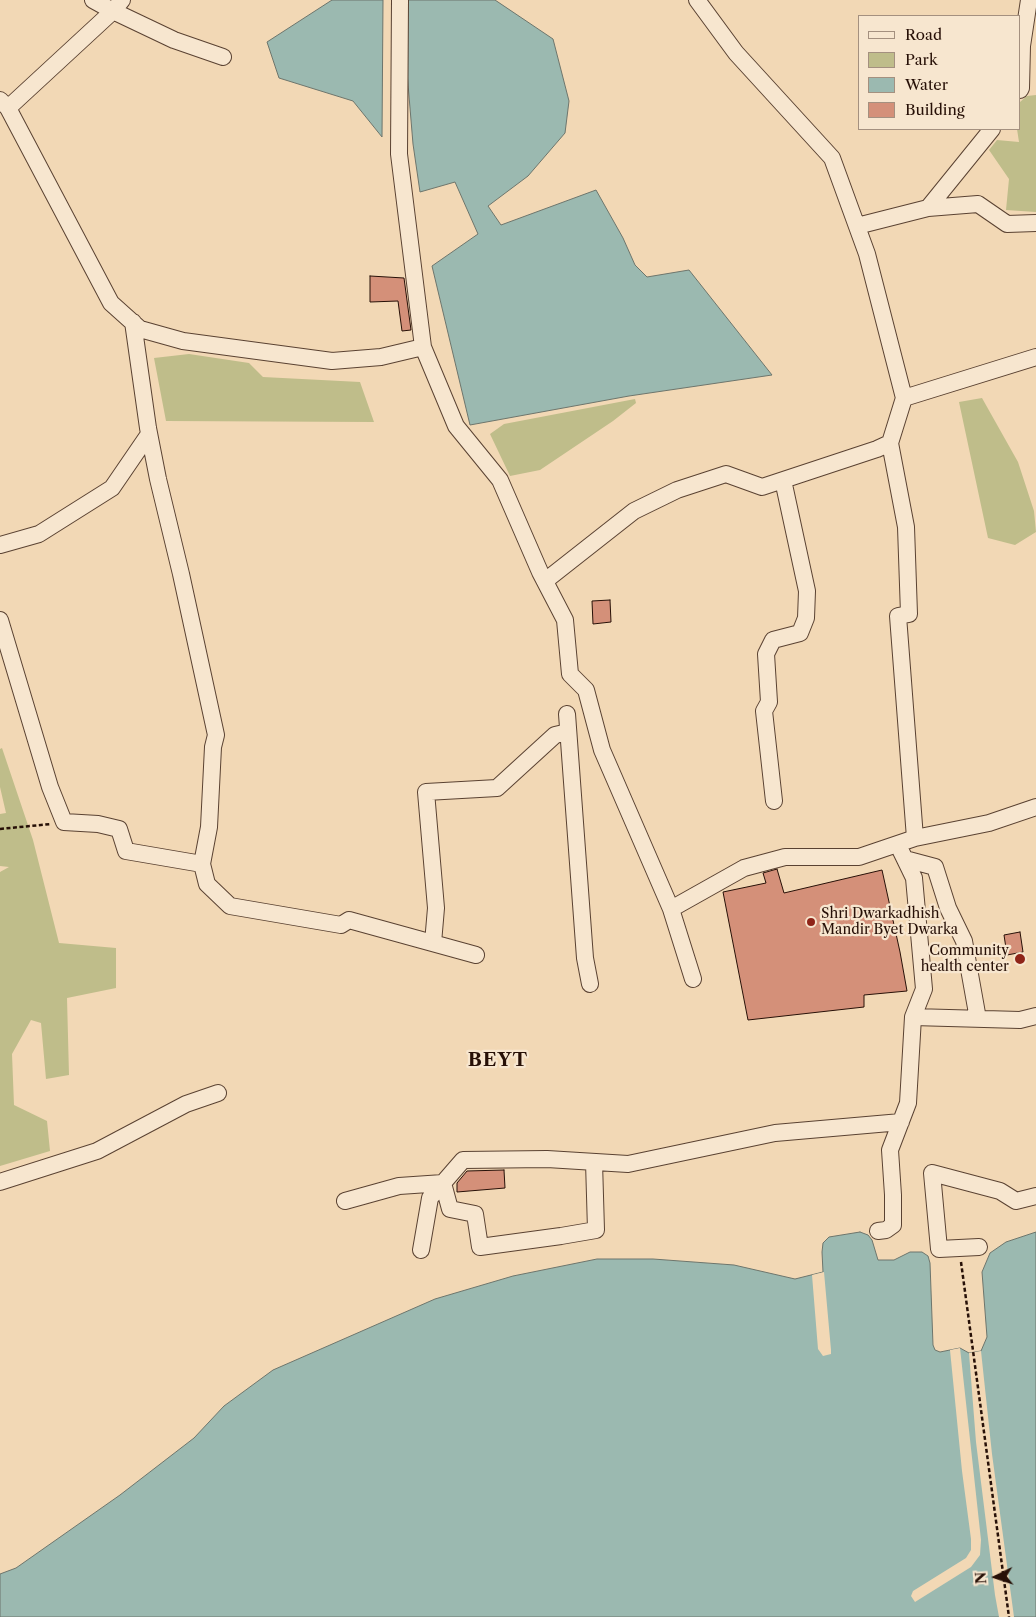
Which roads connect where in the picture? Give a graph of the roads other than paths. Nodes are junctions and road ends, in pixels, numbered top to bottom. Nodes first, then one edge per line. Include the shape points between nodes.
1 (92, 0) edge
2 (400, 0) edge
3 (697, 0) edge
4 (1030, 0) edge
5 (117, 6) edge
6 (223, 58) dead end
7 (1026, 89) edge
8 (4, 104) edge
9 (991, 130) edge
10 (928, 208) junction
11 (1036, 223) edge
12 (857, 226) junction
13 (133, 322) junction
14 (423, 347) junction
15 (1036, 357) edge
16 (904, 398) junction
17 (150, 434) junction
18 (890, 443) junction
19 (783, 480) junction
20 (0, 545) edge
21 (545, 581) junction
22 (0, 620) edge
23 (567, 714) dead end
24 (568, 732) junction
25 (774, 801) dead end
26 (1036, 807) edge
27 (915, 838) junction
28 (901, 852) junction
29 (202, 864) junction
30 (671, 910) junction
31 (433, 943) junction
32 (476, 955) dead end
33 (693, 979) dead end
34 (590, 984) dead end
35 (1036, 1016) edge
36 (913, 1017) junction
37 (978, 1019) junction
38 (218, 1093) dead end
39 (901, 1122) junction
40 (594, 1162) junction
41 (0, 1182) edge
42 (443, 1183) junction
43 (1036, 1196) edge
44 (345, 1201) dead end
45 (878, 1231) dead end
46 (979, 1247) dead end
47 (421, 1250) dead end

1 - 5 street
2 - 14 street via 399,154
3 - 12 street via 736,53 832,158
4 - 7 street via 1022,46
5 - 6 street via 174,40
5 - 8 street
8 - 13 street via 111,303
9 - 10 street
10 - 11 street via 978,204 1007,224
10 - 12 street
12 - 16 street
13 - 14 street via 140,329 184,341 332,361 382,357
13 - 17 street
14 - 21 street via 456,426 500,480
15 - 16 street
16 - 18 street
17 - 20 street via 112,488 39,534
17 - 29 street via 216,735 209,827
18 - 19 street
18 - 27 street via 906,526 909,614 898,616
19 - 21 street via 762,487 726,474 677,490 634,511
19 - 25 street via 807,592 806,618 800,633 773,640 766,654 769,702 764,711
21 - 30 street via 565,620 570,674 586,690 602,750
22 - 29 street via 50,787 64,822 119,829 126,850
23 - 24 street
24 - 31 street via 555,735 497,788 426,792 436,908
24 - 34 street via 585,958
26 - 27 street via 989,823
27 - 28 street
28 - 30 street via 859,857 785,857 744,868
28 - 36 street via 914,878 924,989
28 - 37 street via 935,867 948,908 964,941
29 - 31 street via 207,884 230,906 342,925 349,920
30 - 33 street
31 - 32 street
35 - 37 street via 1020,1020
36 - 37 street
36 - 39 street via 908,1103
38 - 41 street via 186,1104 96,1151
39 - 40 street via 775,1133 628,1164
39 - 45 street via 890,1150 893,1225
40 - 42 street via 547,1158 463,1160
40 - 42 street via 596,1230 561,1236 480,1247 475,1214 450,1209
42 - 44 street via 399,1186
42 - 47 street via 430,1198
43 - 46 street via 1016,1201 1000,1191 932,1173 939,1250

